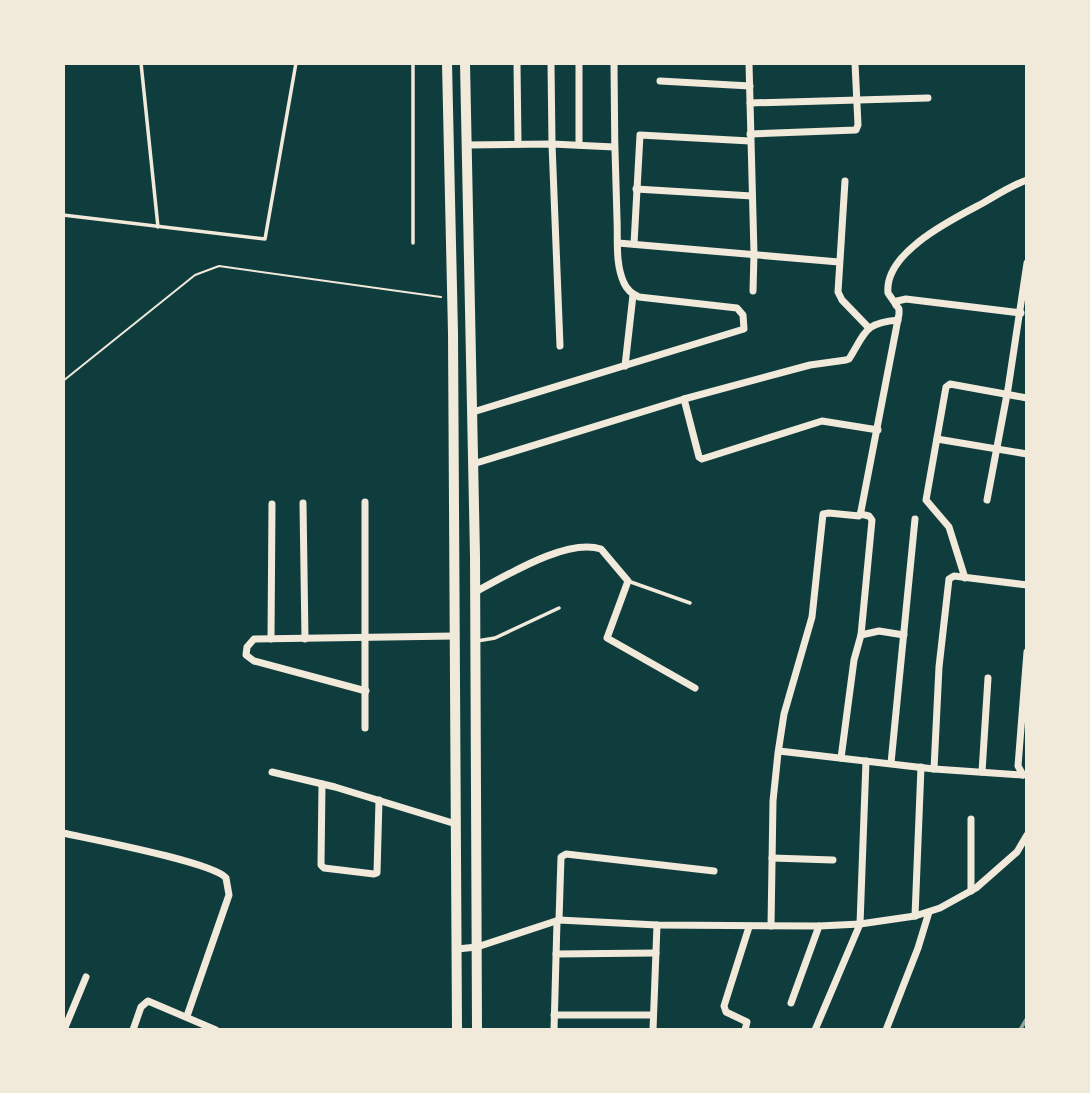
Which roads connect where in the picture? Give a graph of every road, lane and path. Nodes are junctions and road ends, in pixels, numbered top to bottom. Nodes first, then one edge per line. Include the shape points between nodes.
1 (141, 63) edge
2 (296, 63) edge
3 (412, 63) edge
4 (447, 63) edge
5 (465, 63) edge
6 (517, 63) edge
7 (551, 63) edge
8 (579, 63) edge
9 (614, 63) edge
10 (749, 63) edge
11 (855, 63) edge
12 (660, 81) dead end
13 (750, 86) junction
14 (928, 98) dead end
15 (857, 101) junction
16 (750, 103) junction
17 (750, 137) junction
18 (518, 144) junction
19 (552, 144) junction
20 (467, 145) junction
21 (579, 145) junction
22 (614, 147) junction
23 (1027, 180) edge
24 (845, 181) dead end
25 (636, 189) junction
26 (752, 195) junction
27 (63, 215) edge
28 (158, 227) junction
29 (413, 243) dead end
30 (618, 243) junction
31 (634, 244) junction
32 (754, 254) junction
33 (839, 262) junction
34 (1027, 263) edge
35 (753, 291) dead end
36 (633, 295) junction
37 (452, 298) junction
38 (896, 305) junction
39 (1021, 313) junction
40 (898, 320) junction
41 (869, 328) junction
42 (560, 346) dead end
43 (625, 366) junction
44 (63, 381) edge
45 (1007, 395) junction
46 (1027, 398) edge
47 (684, 400) junction
48 (472, 412) junction
49 (878, 430) junction
50 (937, 439) junction
51 (997, 447) junction
52 (1027, 454) edge
53 (473, 464) junction
54 (987, 500) dead end
55 (365, 502) dead end
56 (303, 503) dead end
57 (272, 504) dead end
58 (860, 514) junction
59 (915, 519) dead end
60 (965, 578) junction
61 (628, 581) junction
62 (1027, 585) edge
63 (475, 592) junction
64 (690, 603) dead end
65 (559, 608) dead end
66 (861, 635) junction
67 (904, 635) junction
68 (455, 636) junction
69 (366, 638) junction
70 (271, 639) junction
71 (304, 639) junction
72 (475, 642) junction
73 (1027, 652) edge
74 (988, 678) dead end
75 (695, 688) dead end
76 (366, 691) junction
77 (365, 728) dead end
78 (779, 751) junction
79 (841, 758) junction
80 (866, 761) junction
81 (891, 764) junction
82 (921, 767) junction
83 (934, 769) junction
84 (272, 772) dead end
85 (982, 772) junction
86 (1025, 776) edge
87 (322, 784) junction
88 (379, 800) junction
89 (971, 819) dead end
90 (456, 824) junction
91 (63, 833) edge
92 (1027, 835) edge
93 (772, 858) junction
94 (833, 860) dead end
95 (714, 871) dead end
96 (971, 891) junction
97 (929, 912) junction
98 (915, 916) junction
99 (558, 921) junction
100 (860, 924) junction
101 (657, 925) junction
102 (771, 926) junction
103 (819, 926) junction
104 (749, 927) junction
105 (477, 947) junction
106 (457, 949) junction
107 (656, 953) junction
108 (556, 954) junction
109 (86, 977) dead end
110 (791, 1003) dead end
111 (554, 1015) junction
112 (653, 1015) junction
113 (187, 1016) junction
114 (136, 1029) edge
115 (64, 1030) edge
116 (216, 1030) edge
117 (457, 1030) edge
118 (477, 1030) edge
119 (554, 1030) edge
120 (653, 1030) edge
121 (745, 1030) edge
122 (815, 1030) edge
123 (886, 1030) edge

1 - 28 lane
2 - 28 lane via 265,239
3 - 29 lane
4 - 37 main road
5 - 20 main road
6 - 18 street
7 - 19 street
8 - 21 street
9 - 22 street
10 - 13 street
11 - 15 street
12 - 13 street
13 - 16 street
14 - 15 street
15 - 16 street
15 - 17 street via 858,125 852,132
16 - 17 street
17 - 25 street via 640,135
17 - 26 street
18 - 19 street
18 - 20 street
19 - 21 street
19 - 42 street
20 - 48 main road
21 - 22 street
22 - 30 street
23 - 38 street via 941,225 900,260 888,288
24 - 33 street
25 - 26 street
25 - 31 street
26 - 32 street
27 - 28 lane
30 - 31 street
30 - 36 street via 620,270
31 - 32 street
32 - 33 street
32 - 35 street
33 - 41 street via 839,296
34 - 39 street
36 - 43 street
36 - 43 street via 737,308 745,325 742,331
37 - 44 path via 219,266 195,275
37 - 68 main road
38 - 39 street via 906,299
38 - 40 street
39 - 45 street
40 - 41 street via 879,321
40 - 49 street
41 - 47 street via 849,359 810,365
43 - 48 street
45 - 46 street
45 - 50 street via 947,384
45 - 51 street
47 - 49 street via 702,459 822,421
47 - 53 street
48 - 53 main road
49 - 58 street
50 - 51 street
50 - 60 street via 926,500 949,527
51 - 52 street
51 - 54 street
53 - 63 main road
55 - 69 street
56 - 71 street
57 - 70 street
58 - 66 street via 872,520
58 - 78 street via 822,514 812,617 784,715
59 - 67 street
60 - 62 street
60 - 83 street via 954,576 947,584
61 - 63 street via 601,549 576,549 546,555
61 - 64 lane
61 - 75 street via 607,638
63 - 72 main road
65 - 72 lane via 495,638
66 - 67 street via 879,631
66 - 79 street
67 - 81 street
68 - 69 street
68 - 90 main road
69 - 71 street
69 - 76 street
70 - 71 street
70 - 76 street via 250,642 249,659
72 - 105 main road
73 - 86 street via 1018,766
74 - 85 street
76 - 77 street
78 - 79 street
78 - 93 street
79 - 80 street
80 - 81 street
80 - 100 street
81 - 82 street
82 - 83 street
82 - 98 street
83 - 85 street
84 - 87 street
85 - 86 street
87 - 88 street
87 - 88 street via 324,868 377,873
88 - 90 street
89 - 96 street
90 - 106 main road
91 - 113 street via 215,870 226,878 229,895
92 - 96 street via 1017,852
93 - 94 street
93 - 102 street
95 - 99 street via 566,854 561,857
96 - 97 street
97 - 98 street
97 - 123 street
98 - 100 street
99 - 101 street
99 - 105 street
99 - 108 street
100 - 103 street
100 - 122 street
101 - 104 street
101 - 107 street
102 - 103 street
102 - 104 street
103 - 110 street
104 - 121 street via 724,1006 726,1012 747,1022
105 - 106 street
105 - 118 main road
106 - 117 main road
107 - 108 street
107 - 112 street
108 - 111 street
109 - 115 street
111 - 112 street
111 - 119 street
112 - 120 street
113 - 114 street via 148,1001 141,1007
113 - 116 street

